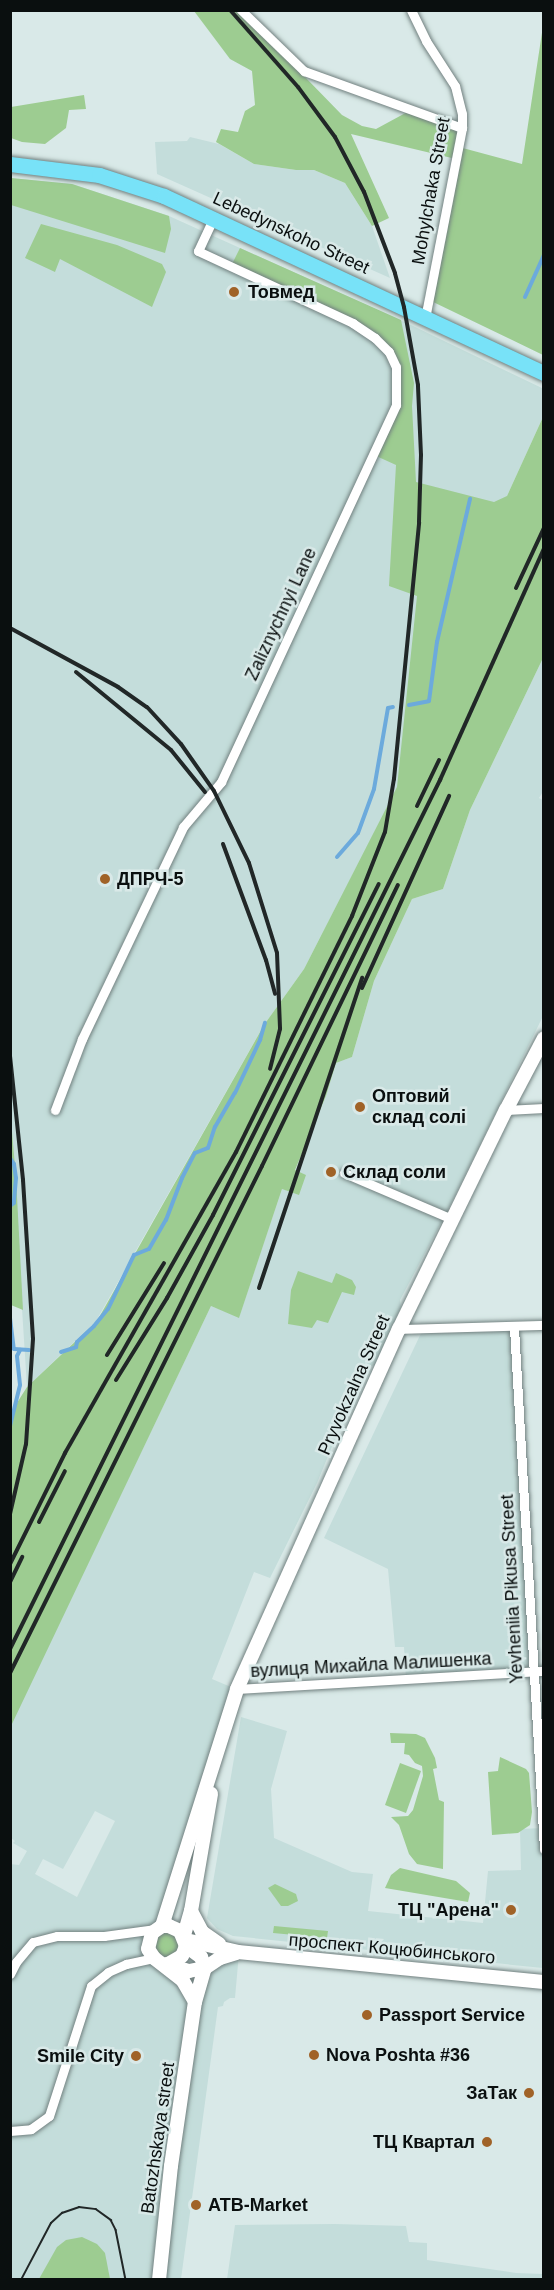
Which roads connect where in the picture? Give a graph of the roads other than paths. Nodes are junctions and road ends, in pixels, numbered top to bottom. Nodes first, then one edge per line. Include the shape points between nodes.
1 (241, 10) edge
2 (411, 10) edge
3 (462, 128) junction
4 (10, 164) edge
5 (214, 217) junction
6 (425, 318) junction
7 (543, 372) edge
8 (543, 1038) edge
9 (543, 1108) edge
10 (55, 1110) dead end
11 (506, 1110) junction
12 (344, 1173) dead end
13 (452, 1219) junction
14 (543, 1326) edge
15 (514, 1327) junction
16 (399, 1329) junction
17 (539, 1672) edge
18 (237, 1689) junction
19 (218, 1756) junction
20 (543, 1850) edge
21 (190, 1911) junction
22 (159, 1928) junction
23 (185, 1940) junction
24 (238, 1952) junction
25 (161, 1962) junction
26 (205, 1968) junction
27 (10, 1974) edge
28 (543, 1982) edge
29 (195, 2002) junction
30 (10, 2131) edge
31 (159, 2280) edge

1 - 3 street via 304,71
2 - 3 street, Mohylchaka Street via 455,86
3 - 6 street, Mohylchaka Street
4 - 5 main road, Lebedynskoho Street via 99,175
5 - 6 main road, Lebedynskoho Street
5 - 10 street, Zaliznychnyi Lane via 198,252 354,323 375,338 389,352 396,367 396,405 221,782 183,827 82,1039
6 - 7 main road, Lebedynskoho Street
8 - 11 main road, Pryvokzalna Street
9 - 11 street
11 - 13 main road, Pryvokzalna Street
12 - 13 street
13 - 16 main road, Pryvokzalna Street
14 - 15 street
15 - 16 street
15 - 17 street, Yevheniia Pikusa Street
16 - 18 main road, Pryvokzalna Street
17 - 18 street, вулиця Михайла Малишенка
17 - 20 street, Yevheniia Pikusa Street
18 - 19 main road, Pryvokzalna Street
19 - 21 main road
19 - 22 main road
21 - 23 main road
21 - 24 main road via 211,1941
22 - 23 main road via 175,1927
22 - 25 main road via 148,1944
22 - 27 street via 104,1936 57,1936 33,1942
23 - 24 main road
23 - 25 main road via 182,1956
23 - 26 main road via 201,1957
24 - 26 main road
24 - 28 main road, проспект Коцюбинського
25 - 26 main road via 189,1971
25 - 29 main road via 183,1981
25 - 30 street via 126,1964 91,1986 49,2116 31,2129
26 - 29 main road, Batozhskaya street
29 - 31 main road, Batozhskaya street

